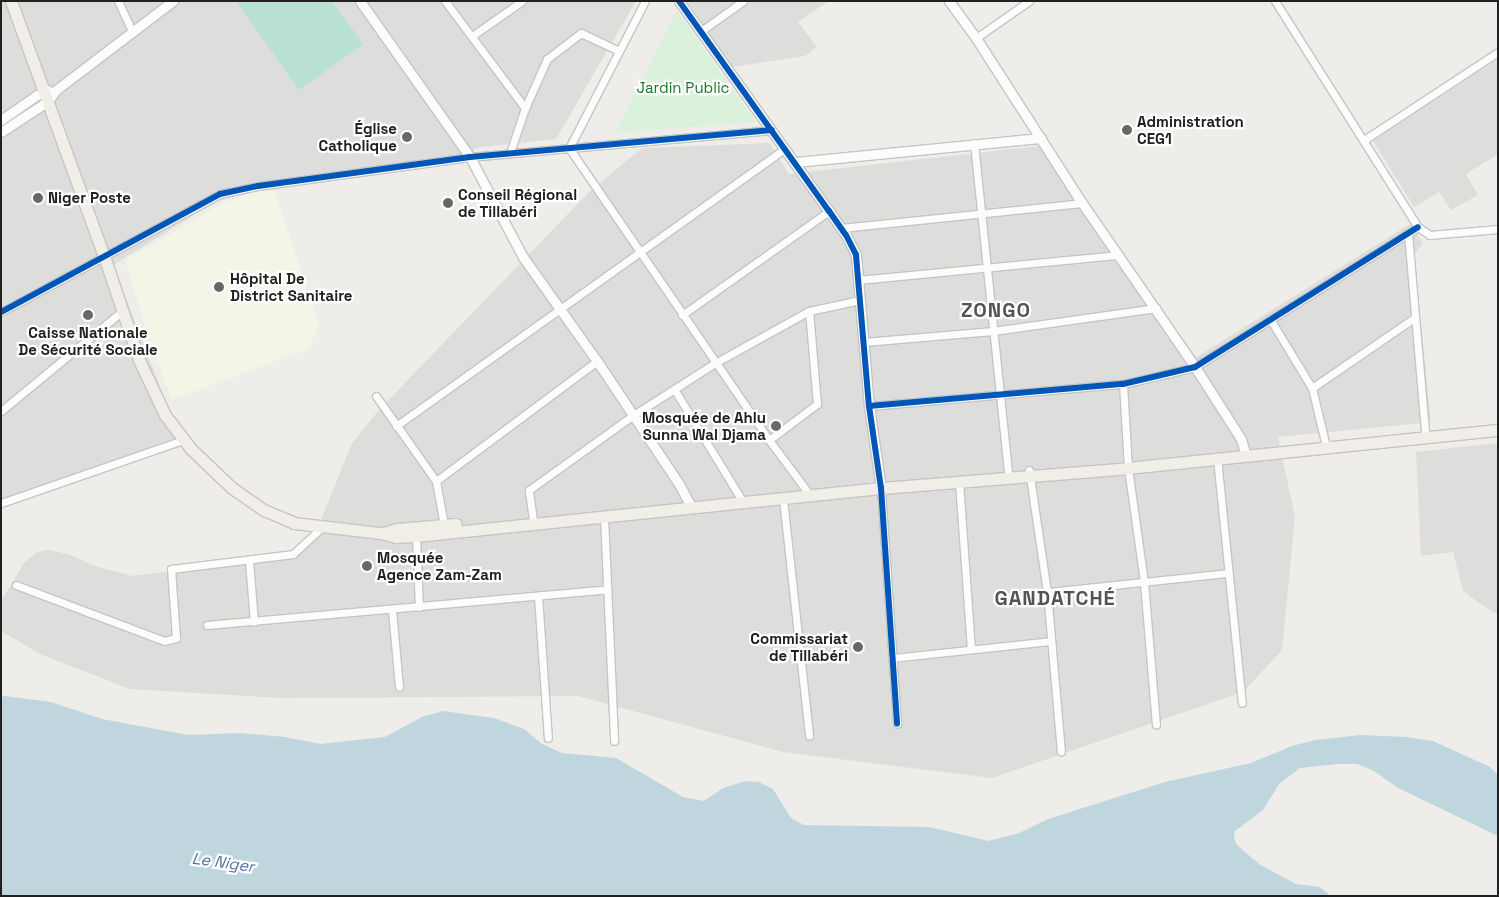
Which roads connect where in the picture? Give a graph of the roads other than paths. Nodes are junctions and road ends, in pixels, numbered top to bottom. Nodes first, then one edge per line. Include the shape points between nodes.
1 (11, 1) edge
2 (118, 1) edge
3 (173, 1) edge
4 (360, 1) edge
5 (445, 1) edge
6 (522, 1) edge
7 (645, 1) edge
8 (679, 1) edge
9 (743, 1) edge
10 (949, 1) edge
11 (1029, 1) edge
12 (1275, 1) edge
13 (701, 31) junction
14 (133, 33) junction
15 (472, 36) junction
16 (976, 38) junction
17 (619, 51) junction
18 (1498, 52) edge
19 (49, 94) junction
20 (525, 108) junction
21 (1, 120) edge
22 (772, 130) junction
23 (1, 132) edge
24 (1041, 138) junction
25 (1364, 140) junction
26 (974, 143) junction
27 (568, 148) junction
28 (785, 149) junction
29 (510, 154) junction
30 (470, 157) junction
31 (795, 162) junction
32 (1082, 203) junction
33 (829, 211) junction
34 (981, 212) junction
35 (1418, 227) junction
36 (841, 228) junction
37 (1498, 229) edge
38 (1408, 233) junction
39 (639, 253) junction
40 (1119, 255) junction
41 (104, 256) junction
42 (987, 268) junction
43 (858, 280) junction
44 (860, 300) junction
45 (1156, 308) junction
46 (559, 309) junction
47 (809, 311) junction
48 (1, 312) edge
49 (121, 312) junction
50 (682, 315) junction
51 (1414, 318) junction
52 (1270, 320) junction
53 (993, 332) junction
54 (864, 342) junction
55 (597, 361) junction
56 (715, 363) junction
57 (1195, 367) junction
58 (1123, 384) junction
59 (1312, 388) junction
60 (674, 389) junction
61 (1000, 395) junction
62 (376, 396) dead end
63 (869, 406) junction
64 (1, 411) edge
65 (632, 416) junction
66 (1498, 424) edge
67 (396, 426) junction
68 (1498, 430) edge
69 (1425, 431) junction
70 (183, 440) junction
71 (769, 440) junction
72 (1325, 442) junction
73 (1246, 452) junction
74 (1217, 458) junction
75 (1128, 465) junction
76 (1008, 472) junction
77 (1029, 472) junction
78 (436, 481) junction
79 (959, 482) junction
80 (880, 486) junction
81 (807, 491) junction
82 (783, 499) junction
83 (742, 500) junction
84 (1, 503) edge
85 (690, 504) junction
86 (604, 517) junction
87 (533, 520) junction
88 (444, 525) junction
89 (322, 527) junction
90 (382, 533) junction
91 (416, 536) junction
92 (249, 561) junction
93 (1228, 573) junction
94 (1144, 582) junction
95 (16, 585) dead end
96 (607, 589) junction
97 (1047, 592) junction
98 (538, 596) junction
99 (419, 607) junction
100 (392, 610) junction
101 (254, 622) junction
102 (207, 625) dead end
103 (1051, 640) junction
104 (971, 649) junction
105 (892, 658) junction
106 (399, 687) dead end
107 (1242, 703) dead end
108 (897, 723) dead end
109 (1156, 724) dead end
110 (809, 736) dead end
111 (548, 738) dead end
112 (614, 741) dead end
113 (1060, 751) dead end

1 - 19 main road
2 - 14 street
3 - 14 street
4 - 30 street
5 - 15 street
6 - 15 street
7 - 17 street
8 - 13 street
9 - 13 street
10 - 16 street
11 - 16 street
12 - 25 street
13 - 22 street
14 - 19 street
15 - 20 street
16 - 24 street
17 - 20 street via 581,33 547,59
17 - 27 street
18 - 25 street
19 - 21 street
19 - 23 street
19 - 41 main road
20 - 29 street
22 - 27 street
22 - 28 street
24 - 26 street
24 - 32 street
25 - 35 street
26 - 31 street
26 - 34 street
27 - 29 street
27 - 39 street
28 - 31 street
28 - 39 street
29 - 30 street
30 - 41 street via 220,194
30 - 46 street via 523,257
31 - 33 street
32 - 34 street
32 - 40 street
33 - 36 street
33 - 50 street
34 - 36 street
34 - 42 street
35 - 37 street via 1430,235
35 - 38 street
36 - 43 street via 856,256
38 - 51 street
38 - 52 street
39 - 46 street
39 - 50 street
40 - 42 street
40 - 45 street
41 - 48 street
41 - 49 main road
42 - 43 street
42 - 53 street
43 - 44 street
44 - 47 street
44 - 54 street
45 - 53 street
45 - 57 street
46 - 55 street
46 - 67 street
47 - 56 street
47 - 71 street via 817,404
49 - 64 street
49 - 70 main road via 156,398
50 - 56 street
51 - 59 street
51 - 69 street
52 - 57 street
52 - 59 street
53 - 54 street
53 - 61 street
54 - 63 street
55 - 65 street
55 - 78 street
56 - 60 street
56 - 71 street
57 - 58 street
57 - 73 street
58 - 61 street
58 - 75 street
59 - 72 street
60 - 65 street
60 - 83 street
61 - 63 street
61 - 76 street
62 - 67 street
63 - 80 street
65 - 85 street
65 - 87 street via 529,490
66 - 69 main road
67 - 78 street
68 - 73 main road
69 - 72 main road
70 - 84 street
70 - 89 main road via 204,464 264,510 294,523
71 - 81 street
72 - 73 main road
73 - 74 main road
73 - 75 main road
74 - 75 main road
74 - 93 street
75 - 77 main road
75 - 94 street
76 - 77 main road
76 - 80 main road
77 - 79 main road
77 - 97 street
78 - 88 street
79 - 80 main road
79 - 104 street
80 - 81 main road
80 - 82 main road
80 - 105 street
81 - 83 main road
82 - 83 main road
82 - 110 street
83 - 85 main road
85 - 86 main road
85 - 87 main road
86 - 91 main road
86 - 96 street
87 - 88 main road
88 - 90 main road
89 - 90 main road
89 - 92 street via 293,554
90 - 91 main road via 396,537
91 - 99 street
92 - 95 street via 171,570 176,638 164,641
92 - 101 street
93 - 94 street
93 - 107 street
94 - 97 street
94 - 109 street
96 - 98 street
96 - 112 street
97 - 103 street
98 - 99 street
98 - 111 street
99 - 100 street
100 - 101 street
100 - 106 street
101 - 102 street
103 - 104 street
103 - 113 street
104 - 105 street
105 - 108 street

